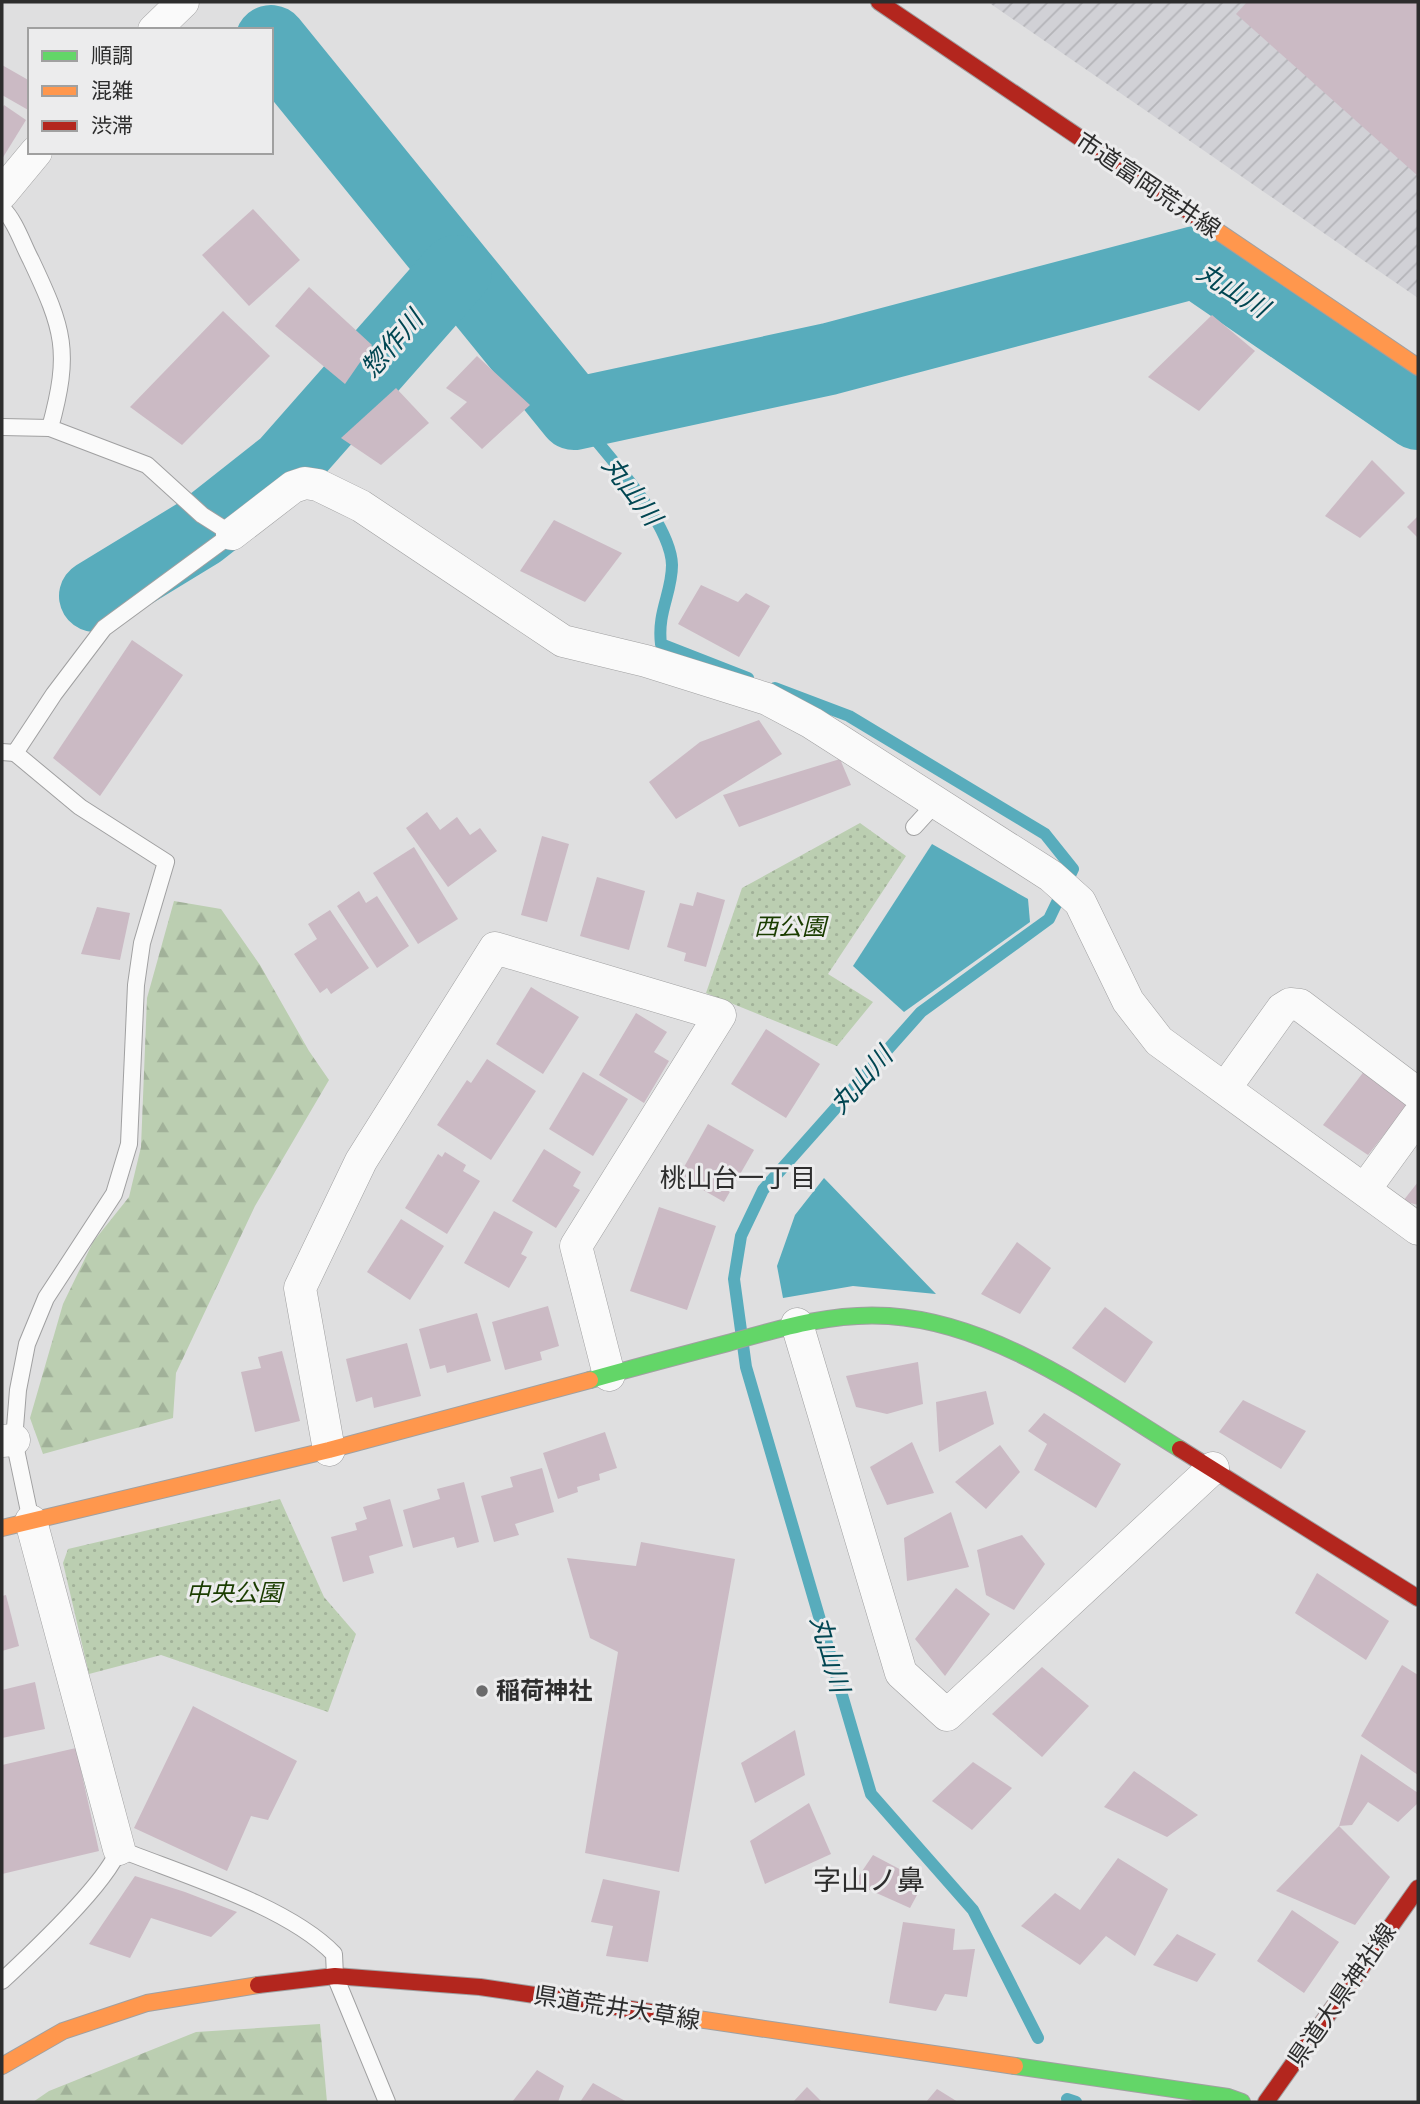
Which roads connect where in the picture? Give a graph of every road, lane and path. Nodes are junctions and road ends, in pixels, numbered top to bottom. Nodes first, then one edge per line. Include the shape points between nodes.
1 (183, 2) edge
2 (878, 2) edge
3 (156, 28) edge
4 (34, 154) edge
5 (2, 193) edge
6 (2, 208) edge
7 (1418, 367) edge
8 (2, 427) edge
9 (50, 428) junction
10 (232, 534) junction
11 (8, 752) edge
12 (936, 803) junction
13 (914, 827) dead end
14 (1226, 1087) junction
15 (1418, 1094) edge
16 (1418, 1116) edge
17 (1365, 1189) junction
18 (1418, 1228) edge
19 (797, 1324) junction
20 (609, 1375) junction
21 (8, 1441) edge
22 (329, 1450) junction
23 (1213, 1468) junction
24 (16, 1524) edge
25 (1418, 1598) edge
26 (119, 1849) junction
27 (1418, 1888) edge
28 (335, 1976) junction
29 (2, 1981) edge
30 (2, 2066) edge
31 (387, 2102) edge
32 (1242, 2102) edge
33 (1266, 2102) edge

1 - 3 street
2 - 7 street, 市道富岡荒井線
4 - 5 street
6 - 9 lane via 37,273 63,342 62,385
8 - 9 lane
9 - 10 lane via 147,465 202,515
10 - 11 lane via 104,628
10 - 12 street via 293,487 318,485 361,506 563,641 767,699
11 - 21 lane via 80,807 166,862 142,943 136,985 129,1144 114,1194 46,1298 27,1344
12 - 13 lane
12 - 14 street via 1051,876 1080,902 1142,1022 1159,1041
14 - 15 street via 1290,1004 1300,1005
14 - 17 street
16 - 17 street
17 - 18 street
19 - 20 street
19 - 23 street via 849,1315 916,1319 965,1332 1032,1360
19 - 23 street via 901,1672 947,1715
20 - 22 street
20 - 22 street via 576,1247 720,1015 495,948 361,1161 300,1288
21 - 24 lane
22 - 24 street
23 - 25 street
24 - 26 street
26 - 28 lane via 277,1915 323,1942 334,1954
26 - 29 lane via 94,1886
27 - 33 street, 県道大県神社線
28 - 30 street, 県道荒井大草線 via 147,2003 63,2031
28 - 31 lane
28 - 32 street, 県道荒井大草線 via 480,1987

